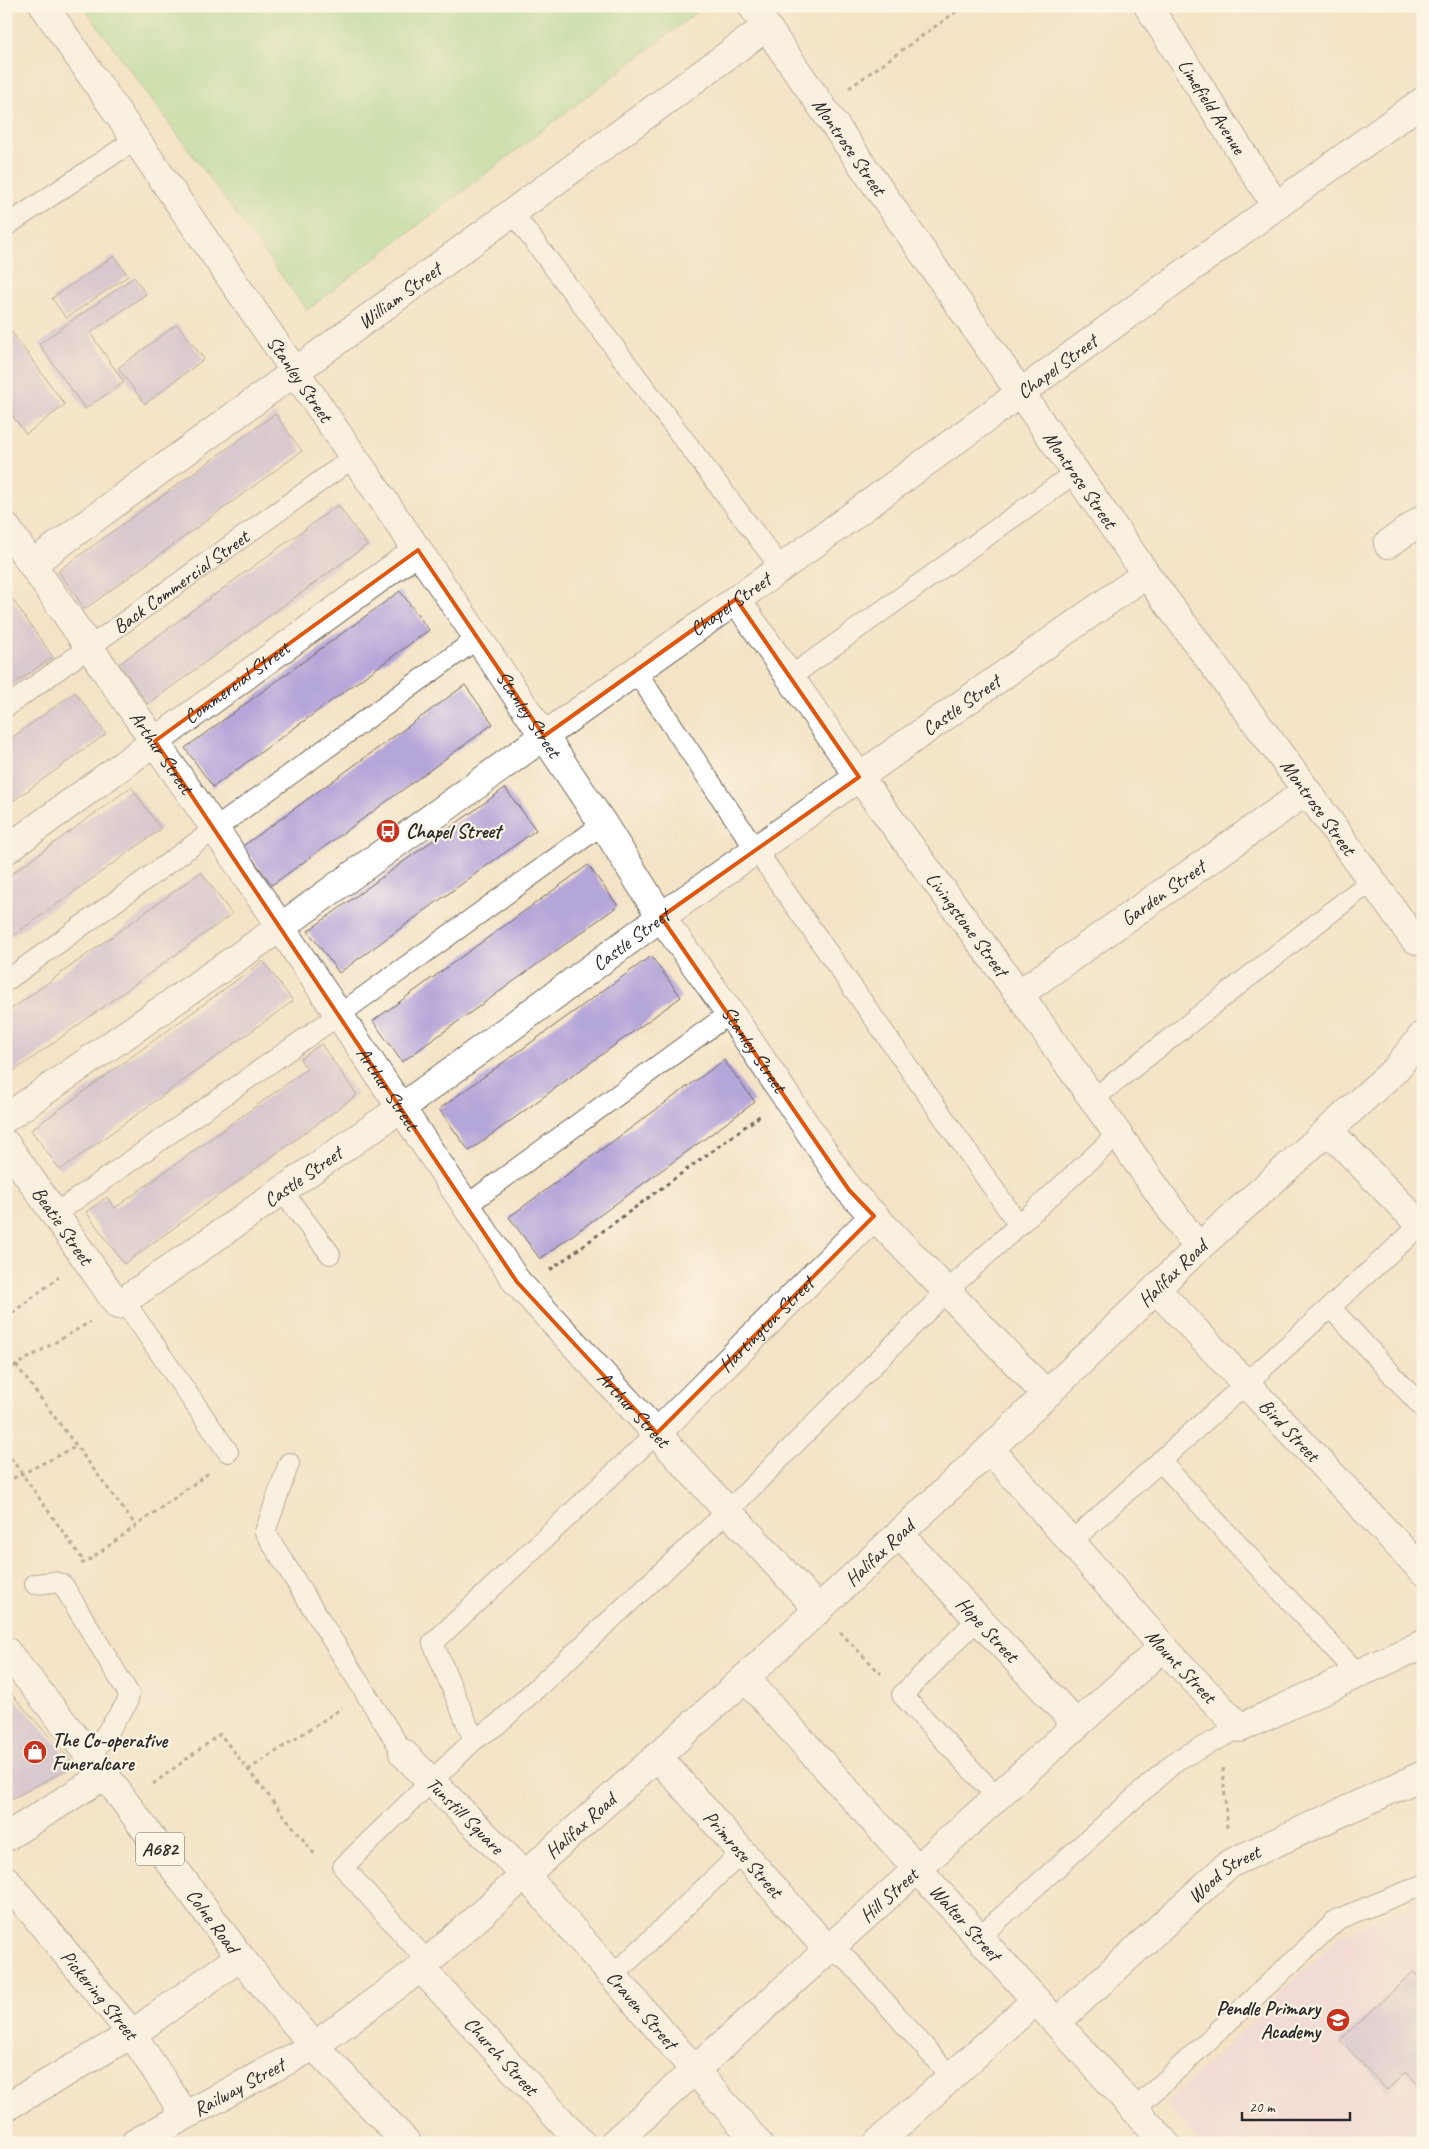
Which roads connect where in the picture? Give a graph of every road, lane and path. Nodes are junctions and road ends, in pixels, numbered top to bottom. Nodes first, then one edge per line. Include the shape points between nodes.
1 (44, 6) edge
2 (964, 6) edge
3 (1148, 6) edge
4 (759, 16) edge
5 (1423, 101) edge
6 (822, 108) junction
7 (136, 140) junction
8 (1276, 206) junction
9 (512, 212) junction
10 (6, 226) edge
11 (296, 371) junction
12 (1021, 393) junction
13 (354, 457) junction
14 (1076, 472) junction
15 (1423, 520) edge
16 (6, 527) edge
17 (1388, 544) dead end
18 (418, 550) junction
19 (32, 564) junction
20 (781, 568) junction
21 (1146, 574) junction
22 (736, 599) junction
23 (478, 638) junction
24 (91, 646) junction
25 (635, 670) junction
26 (790, 677) junction
27 (6, 707) edge
28 (544, 736) junction
29 (155, 742) junction
30 (859, 777) junction
31 (1307, 791) junction
32 (603, 824) junction
33 (215, 829) junction
34 (6, 850) edge
35 (756, 850) junction
36 (1372, 880) junction
37 (661, 917) junction
38 (281, 927) junction
39 (1423, 942) edge
40 (6, 981) edge
41 (1019, 994) junction
42 (730, 1013) junction
43 (340, 1014) junction
44 (1423, 1035) edge
45 (786, 1096) junction
46 (1093, 1099) junction
47 (401, 1108) junction
48 (6, 1118) edge
49 (1328, 1130) junction
50 (1118, 1134) junction
51 (6, 1144) edge
52 (282, 1191) junction
53 (467, 1205) junction
54 (55, 1214) junction
55 (874, 1216) junction
56 (1019, 1225) junction
57 (1422, 1226) edge
58 (1198, 1248) junction
59 (330, 1254) dead end
60 (85, 1257) junction
61 (524, 1289) junction
62 (1156, 1289) junction
63 (947, 1291) junction
64 (121, 1303) junction
65 (1330, 1308) junction
66 (6, 1318) edge
67 (16, 1365) junction
68 (6, 1371) edge
69 (1246, 1383) junction
70 (1046, 1394) junction
71 (1423, 1408) edge
72 (657, 1433) junction
73 (77, 1446) junction
74 (990, 1449) junction
75 (6, 1451) edge
76 (228, 1452) dead end
77 (1160, 1461) junction
78 (289, 1463) dead end
79 (214, 1470) dead end
80 (22, 1474) junction
81 (6, 1482) edge
82 (728, 1511) junction
83 (136, 1526) junction
84 (899, 1534) junction
85 (1071, 1542) junction
86 (85, 1562) junction
87 (75, 1563) dead end
88 (1423, 1571) edge
89 (35, 1584) dead end
90 (819, 1610) junction
91 (978, 1619) junction
92 (1423, 1644) edge
93 (1163, 1647) junction
94 (6, 1652) edge
95 (1358, 1674) junction
96 (745, 1678) junction
97 (365, 1692) junction
98 (910, 1703) junction
99 (1077, 1725) junction
100 (1231, 1733) junction
101 (474, 1740) junction
102 (403, 1753) joint
103 (658, 1757) junction
104 (98, 1766) junction
105 (248, 1770) junction
106 (1423, 1775) edge
107 (432, 1781) junction
108 (997, 1797) junction
109 (126, 1804) junction
110 (6, 1837) edge
111 (742, 1852) junction
112 (321, 1861) dead end
113 (1229, 1864) junction
114 (917, 1869) junction
115 (526, 1876) junction
116 (6, 1880) edge
117 (1423, 1885) edge
118 (979, 1937) junction
119 (828, 1950) junction
120 (240, 1957) junction
121 (425, 1965) junction
122 (613, 1976) junction
123 (1036, 2000) junction
124 (1057, 2022) junction
125 (132, 2034) junction
126 (314, 2046) junction
127 (694, 2070) junction
128 (951, 2077) junction
129 (6, 2107) edge
130 (1135, 2109) junction
131 (185, 2115) junction
132 (1153, 2138) edge
133 (135, 2143) edge
134 (407, 2143) edge
135 (581, 2143) edge
136 (614, 2143) edge
137 (758, 2143) edge
138 (878, 2143) edge

1 - 7 main road, Stanley Street
2 - 6 path
3 - 8 main road, Limefield Avenue
4 - 6 main road, Montrose Street
4 - 9 main road, William Street
5 - 8 main road, Chapel Street
6 - 12 main road, Montrose Street
7 - 10 lane
7 - 11 main road, Stanley Street
8 - 12 main road, Chapel Street
9 - 11 main road, William Street
9 - 20 lane
11 - 13 main road, Stanley Street
11 - 19 main road, William Street
12 - 14 main road, Montrose Street
12 - 20 main road, Chapel Street
13 - 18 main road, Stanley Street
13 - 24 lane, Back Commercial Street
14 - 21 main road, Montrose Street
14 - 26 lane
15 - 17 main road
16 - 19 main road, Arthur Street
18 - 23 main road, Stanley Street
18 - 29 main road, Commercial Street
19 - 24 main road, Arthur Street
20 - 22 main road, Chapel Street
21 - 30 main road, Castle Street
21 - 31 main road, Montrose Street
22 - 25 main road, Chapel Street
22 - 26 main road, Livingstone Street
23 - 28 main road, Stanley Street
23 - 33 lane
24 - 27 lane, Back Commercial Street
24 - 29 main road, Arthur Street
25 - 28 main road, Chapel Street
25 - 35 lane
26 - 30 main road, Livingstone Street
28 - 32 main road, Stanley Street
28 - 38 main road, Chapel Street
29 - 33 main road, Arthur Street
29 - 34 main road, Commercial Street
30 - 35 main road, Castle Street
30 - 41 main road, Livingstone Street
31 - 36 main road, Montrose Street
31 - 41 main road, Garden Street
32 - 37 main road, Stanley Street
32 - 43 lane
33 - 38 main road, Arthur Street
33 - 40 lane
35 - 37 main road, Castle Street
35 - 56 lane
36 - 39 main road, Montrose Street via 1414,939
36 - 46 lane
37 - 42 main road, Stanley Street
37 - 47 main road, Castle Street
38 - 43 main road, Arthur Street
38 - 48 main road, Chapel Street
41 - 46 main road, Livingstone Street
42 - 45 main road, Stanley Street
42 - 53 lane
43 - 47 main road, Arthur Street
43 - 54 lane
44 - 49 main road, Halifax Road via 1395,1070
45 - 55 main road, Stanley Street via 849,1190
45 - 61 path
46 - 50 main road, Livingstone Street
47 - 52 main road, Castle Street
47 - 53 main road, Arthur Street
49 - 57 main road
49 - 58 main road, Halifax Road
50 - 56 lane
50 - 58 main road, Livingstone Street
51 - 54 main road, Beatie Street
52 - 59 lane
52 - 64 main road, Castle Street
53 - 61 main road, Arthur Street
54 - 60 main road, Beatie Street
55 - 63 main road, Stanley Street
55 - 72 main road, Hartington Street
56 - 63 lane
57 - 65 lane
58 - 62 main road, Halifax Road
60 - 64 main road, Beatie Street
60 - 66 path
61 - 72 main road, Arthur Street
62 - 69 main road, Bird Street
62 - 70 main road, Halifax Road
63 - 70 main road, Stanley Street
63 - 82 lane
64 - 67 path
64 - 76 lane
65 - 69 lane
65 - 71 lane
67 - 68 path
67 - 73 path
69 - 77 lane
69 - 88 main road, Bird Street
70 - 74 main road, Halifax Road
72 - 82 main road, Arthur Street
72 - 101 lane via 433,1643
73 - 80 path
73 - 83 path
74 - 84 main road, Halifax Road
74 - 85 main road, Mount Street
75 - 80 path
77 - 85 lane
77 - 95 lane
78 - 97 lane via 265,1532
79 - 83 path
80 - 81 path
80 - 86 path
82 - 90 main road, Arthur Street
82 - 101 lane via 498,1724
83 - 86 path
84 - 90 main road, Halifax Road
84 - 91 main road, Hope Street
85 - 93 main road, Mount Street
86 - 87 path
89 - 104 lane via 54,1582 63,1585 129,1694
90 - 96 main road, Halifax Road
90 - 98 path
91 - 98 lane via 902,1694
91 - 99 main road, Hope Street
92 - 95 main road
93 - 99 main road, Hill Street
93 - 100 main road, Mount Street
94 - 104 main road, Colne Road / A682
95 - 100 main road
96 - 103 main road, Halifax Road
96 - 114 main road, Walter Street
97 - 102 lane
97 - 105 path
98 - 108 lane
99 - 108 main road, Hill Street
100 - 113 path
100 - 118 lane via 1178,1760
101 - 107 lane
102 - 107 main road, Tunstill Square
103 - 111 main road, Primrose Street
103 - 115 main road, Halifax Road
104 - 109 main road, Colne Road / A682
104 - 110 main road
105 - 109 path via 220,1734
105 - 112 path
106 - 113 main road, Wood Street
107 - 115 main road, Tunstill Square
107 - 121 lane via 343,1867
108 - 114 main road, Hill Street
109 - 120 main road, Colne Road / A682
111 - 119 main road, Primrose Street
111 - 122 lane
113 - 124 main road, Wood Street
114 - 118 main road, Walter Street
114 - 119 main road, Hill Street
115 - 121 main road, Halifax Road
115 - 122 main road, Craven Street
116 - 125 main road, Pickering Street
117 - 130 lane via 1338,1919
118 - 123 main road, Walter Street
119 - 127 main road, Hill Street
119 - 128 lane via 847,1959
120 - 125 main road
120 - 126 main road, Colne Road / A682
121 - 126 main road, Halifax Road
121 - 135 main road, Church Street
122 - 127 main road, Craven Street
123 - 124 main road, Walter Street
123 - 128 main road
124 - 130 main road, Walter Street
125 - 129 main road
125 - 131 main road, Pickering Street
126 - 131 main road, Railway Street
126 - 134 main road, A682
127 - 136 main road, Hill Street
127 - 137 main road, Craven Street
128 - 138 main road
130 - 132 main road, Walter Street
131 - 133 main road, Railway Street

